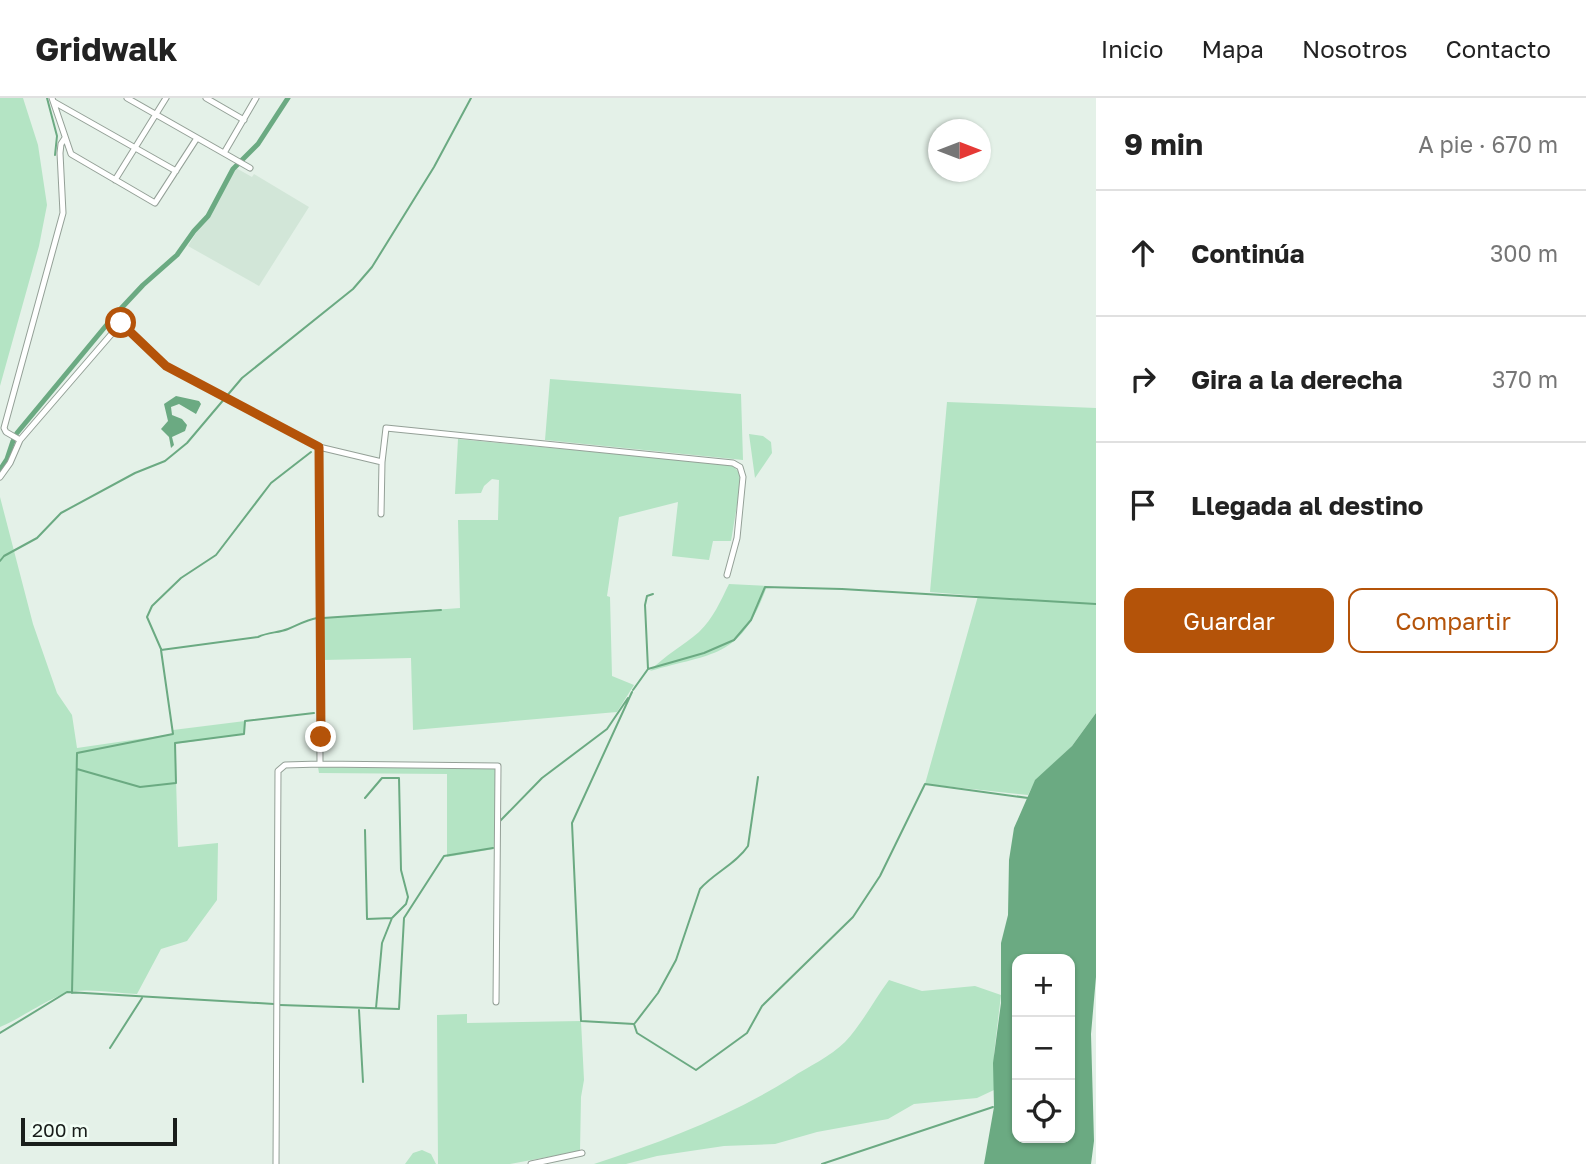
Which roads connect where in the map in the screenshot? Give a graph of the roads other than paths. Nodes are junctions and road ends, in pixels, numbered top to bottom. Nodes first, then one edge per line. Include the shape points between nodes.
1 (127, 98) edge
2 (166, 98) edge
3 (206, 98) edge
4 (256, 98) edge
5 (53, 100) edge
6 (156, 115) junction
7 (244, 120) junction
8 (65, 138) junction
9 (197, 138) junction
10 (135, 148) junction
11 (224, 153) junction
12 (250, 168) dead end
13 (176, 171) junction
14 (116, 180) junction
15 (20, 440) junction
16 (319, 447) junction
17 (382, 462) junction
18 (0, 477) edge
19 (381, 514) dead end
20 (727, 575) dead end
21 (320, 764) junction
22 (496, 1002) dead end
23 (582, 1153) dead end
24 (276, 1164) edge
25 (531, 1164) edge

1 - 6 street
2 - 6 street
3 - 7 street
4 - 7 street
5 - 8 street
5 - 10 street
6 - 9 street
6 - 10 street
7 - 11 street
8 - 14 street via 71,154
8 - 15 street via 60,153 63,195 59,230 4,428
9 - 11 street
9 - 13 street
10 - 13 street
10 - 14 street
11 - 12 street
13 - 14 street via 155,203
15 - 16 street via 121,323 166,366
15 - 18 street
16 - 17 street
16 - 21 street
17 - 19 street
17 - 20 street via 386,428 733,463 743,477 737,538
21 - 22 street via 498,766
21 - 24 street via 285,765 278,771
23 - 25 street

